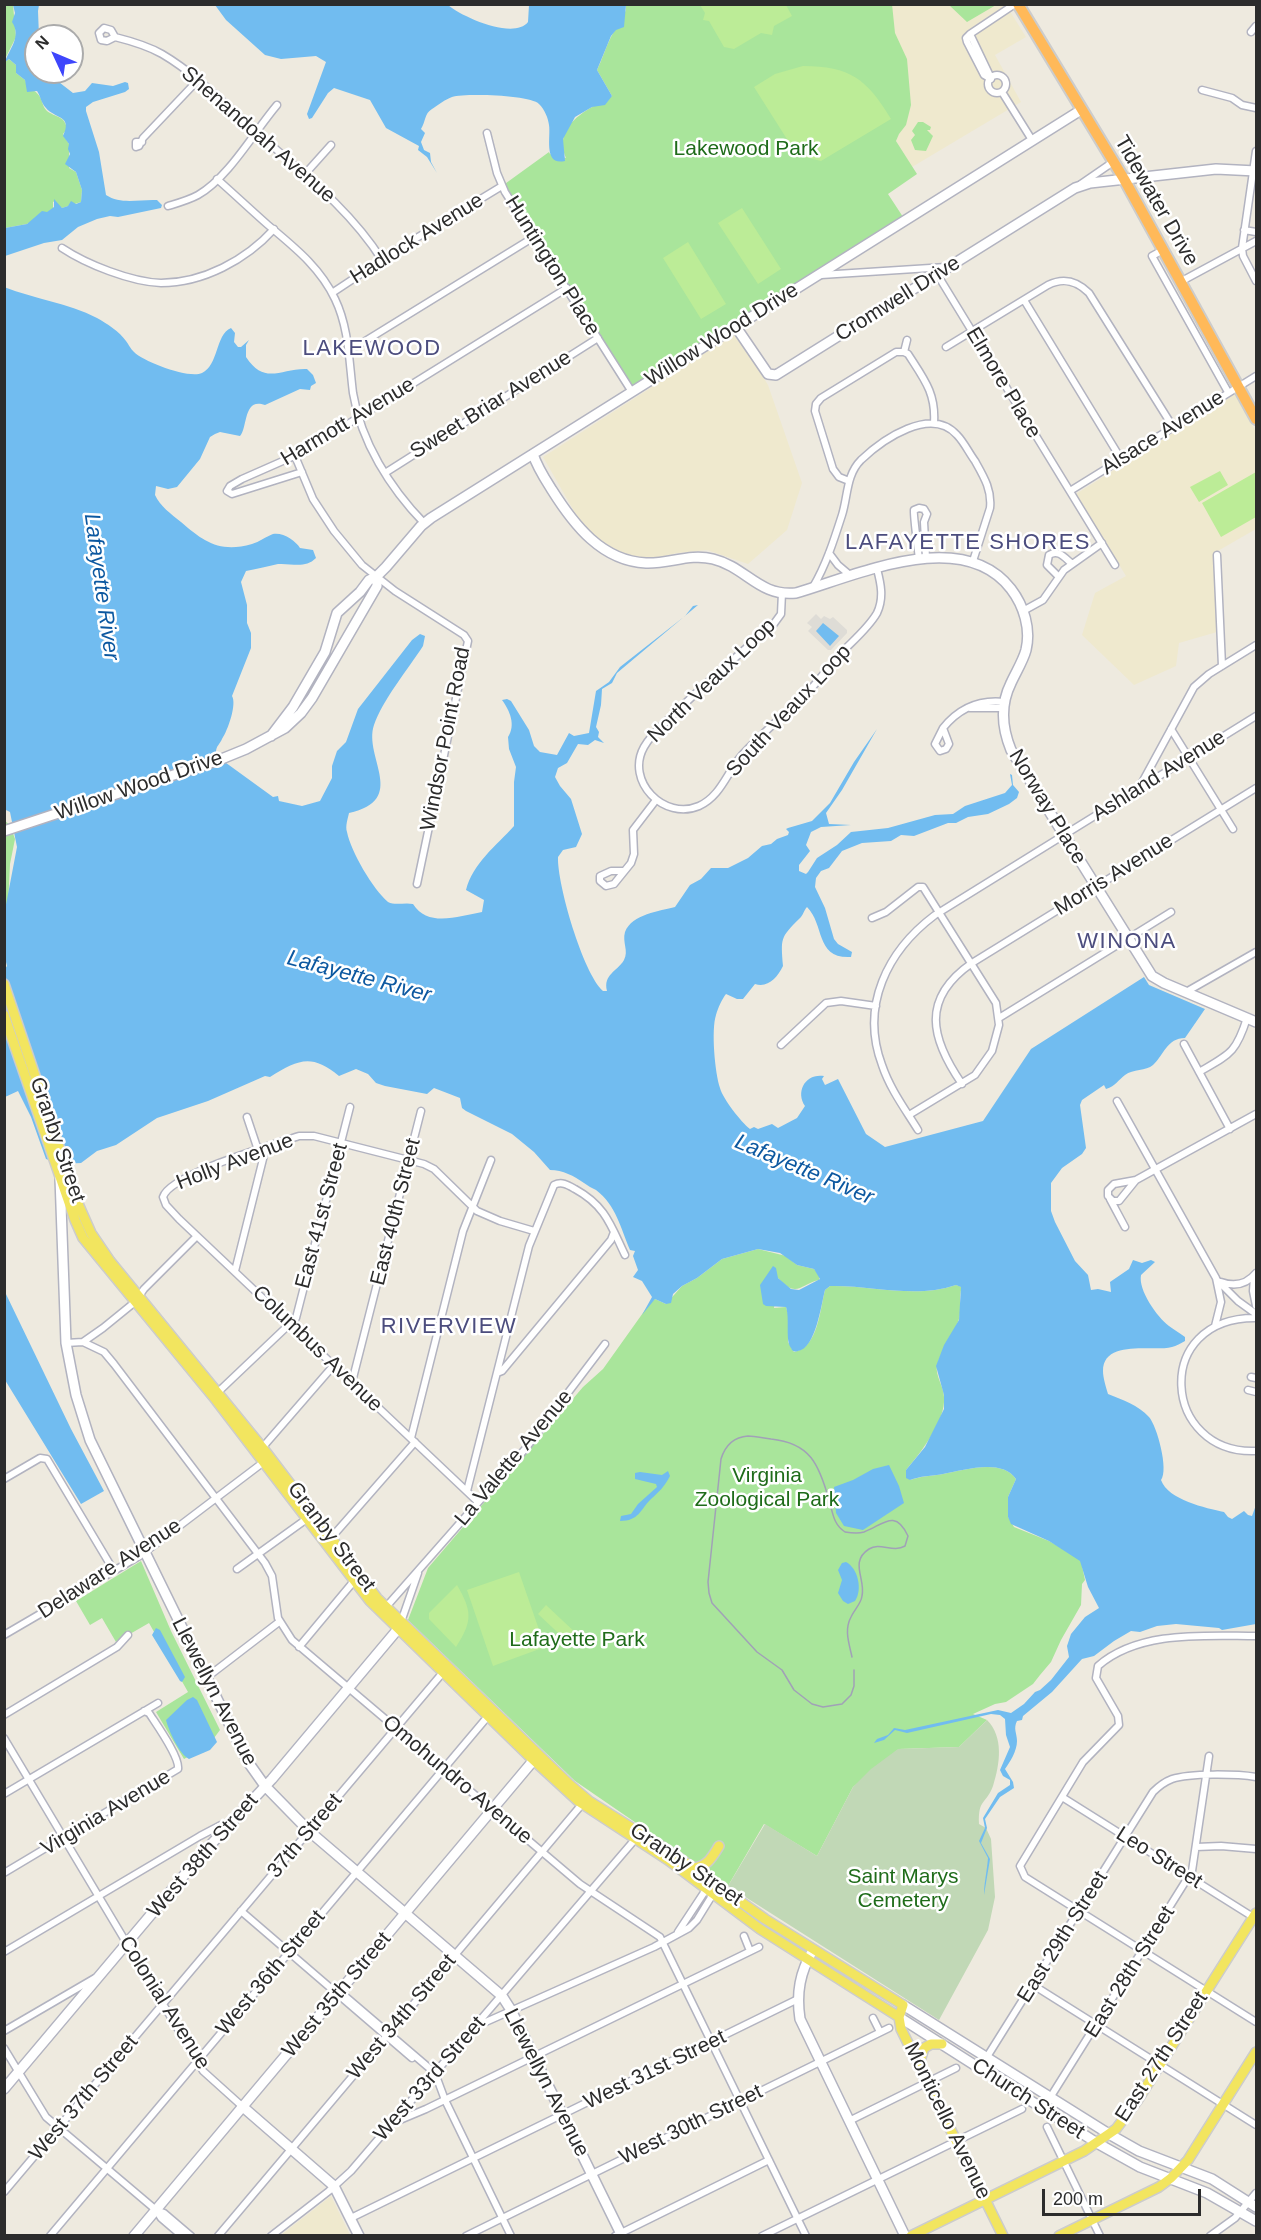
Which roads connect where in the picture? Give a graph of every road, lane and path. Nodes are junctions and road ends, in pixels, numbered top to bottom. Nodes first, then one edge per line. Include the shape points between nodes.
1 (1016, 4) edge
2 (1257, 26) edge
3 (1251, 32) dead end
4 (115, 38) dead end
5 (991, 78) junction
6 (198, 80) junction
7 (1202, 90) dead end
8 (1002, 92) junction
9 (277, 105) dead end
10 (1257, 108) edge
11 (1082, 110) junction
12 (257, 132) junction
13 (487, 133) dead end
14 (1032, 140) junction
15 (142, 142) dead end
16 (331, 145) dead end
17 (1257, 151) edge
18 (1113, 162) junction
19 (1255, 170) edge
20 (305, 174) junction
21 (217, 179) junction
22 (1124, 179) junction
23 (502, 186) junction
24 (1075, 188) junction
25 (168, 206) dead end
26 (274, 230) junction
27 (1244, 230) junction
28 (1257, 232) edge
29 (534, 237) junction
30 (1257, 241) edge
31 (62, 248) dead end
32 (1242, 248) junction
33 (1163, 250) junction
34 (844, 258) junction
35 (382, 260) junction
36 (949, 266) junction
37 (851, 273) junction
38 (938, 274) junction
39 (818, 275) junction
40 (1257, 281) edge
41 (1180, 283) junction
42 (567, 288) junction
43 (332, 293) junction
44 (1023, 300) junction
45 (736, 327) junction
46 (972, 332) junction
47 (598, 338) junction
48 (907, 340) dead end
49 (946, 347) dead end
50 (349, 351) junction
51 (904, 352) junction
52 (1257, 376) edge
53 (1238, 386) junction
54 (632, 392) junction
55 (1228, 392) junction
56 (359, 416) junction
57 (1257, 419) edge
58 (934, 423) junction
59 (1173, 427) junction
60 (533, 454) junction
61 (295, 456) junction
62 (1121, 459) junction
63 (302, 472) junction
64 (385, 473) junction
65 (849, 481) junction
66 (1070, 492) junction
67 (925, 519) junction
68 (916, 520) junction
69 (424, 524) junction
70 (1102, 543) junction
71 (830, 553) junction
72 (1216, 555) dead end
73 (923, 558) junction
74 (973, 561) junction
75 (1071, 563) junction
76 (1115, 565) dead end
77 (877, 569) junction
78 (377, 576) junction
79 (852, 576) junction
80 (1059, 577) junction
81 (813, 588) junction
82 (782, 593) junction
83 (1023, 611) junction
84 (1257, 645) edge
85 (1222, 666) junction
86 (1004, 705) junction
87 (1257, 716) edge
88 (943, 728) dead end
89 (1171, 729) junction
90 (271, 736) junction
91 (1189, 758) junction
92 (1257, 788) edge
93 (1137, 790) junction
94 (656, 800) junction
95 (1221, 809) junction
96 (1233, 829) dead end
97 (4, 831) edge
98 (1064, 835) junction
99 (623, 871) dead end
100 (417, 884) dead end
101 (1096, 887) junction
102 (940, 912) junction
103 (1171, 912) dead end
104 (872, 918) dead end
105 (1129, 938) junction
106 (1257, 952) edge
107 (972, 963) junction
108 (4, 984) edge
109 (1186, 992) junction
110 (876, 1006) junction
111 (4, 1015) edge
112 (999, 1018) junction
113 (1252, 1020) edge
114 (1184, 1044) dead end
115 (781, 1045) dead end
116 (1199, 1072) junction
117 (962, 1084) junction
118 (1117, 1101) dead end
119 (350, 1107) dead end
120 (421, 1111) dead end
121 (1257, 1114) edge
122 (909, 1115) junction
123 (247, 1117) dead end
124 (1230, 1129) junction
125 (918, 1130) dead end
126 (340, 1142) junction
127 (266, 1147) junction
128 (258, 1150) junction
129 (409, 1159) junction
130 (491, 1160) dead end
131 (1156, 1171) junction
132 (64, 1175) junction
133 (1136, 1180) junction
134 (164, 1193) joint
135 (1110, 1199) junction
136 (472, 1206) junction
137 (1125, 1227) dead end
138 (534, 1231) junction
139 (614, 1231) junction
140 (197, 1236) junction
141 (625, 1255) dead end
142 (235, 1270) junction
143 (1255, 1274) edge
144 (1216, 1278) junction
145 (137, 1299) junction
146 (1257, 1306) edge
147 (1257, 1316) edge
148 (291, 1323) junction
149 (1215, 1326) junction
150 (83, 1342) junction
151 (66, 1343) junction
152 (605, 1344) dead end
153 (334, 1365) junction
154 (497, 1373) junction
155 (352, 1382) junction
156 (1248, 1390) dead end
157 (1257, 1392) edge
158 (216, 1394) junction
159 (413, 1440) junction
160 (260, 1450) junction
161 (1257, 1451) edge
162 (267, 1459) junction
163 (4, 1479) edge
164 (467, 1491) junction
165 (216, 1498) junction
166 (478, 1502) junction
167 (310, 1516) junction
168 (332, 1538) junction
169 (145, 1552) junction
170 (259, 1554) junction
171 (237, 1569) dead end
172 (419, 1569) junction
173 (114, 1571) junction
174 (354, 1581) junction
175 (386, 1607) junction
176 (279, 1622) junction
177 (399, 1626) junction
178 (4, 1635) edge
179 (128, 1635) dead end
180 (1257, 1636) edge
181 (299, 1647) junction
182 (445, 1670) junction
183 (206, 1678) junction
184 (349, 1689) junction
185 (158, 1703) dead end
186 (144, 1711) junction
187 (490, 1714) junction
188 (4, 1715) edge
189 (396, 1728) junction
190 (4, 1738) edge
191 (1209, 1756) dead end
192 (536, 1758) junction
193 (444, 1769) junction
194 (1205, 1776) junction
195 (1257, 1777) edge
196 (29, 1779) junction
197 (265, 1786) junction
198 (4, 1794) edge
199 (1062, 1797) junction
200 (584, 1801) junction
201 (493, 1810) junction
202 (229, 1825) junction
203 (309, 1831) junction
204 (638, 1836) junction
205 (1125, 1837) junction
206 (64, 1838) junction
207 (718, 1846) dead end
208 (1196, 1847) junction
209 (1257, 1849) edge
210 (542, 1851) junction
211 (694, 1868) junction
212 (357, 1871) junction
213 (4, 1873) edge
214 (1189, 1877) junction
215 (713, 1888) junction
216 (591, 1892) junction
217 (99, 1896) junction
218 (241, 1911) junction
219 (1079, 1911) junction
220 (406, 1913) junction
221 (1255, 1917) edge
222 (744, 1936) dead end
223 (663, 1942) junction
224 (127, 1943) junction
225 (759, 1947) dead end
226 (813, 1950) junction
227 (1143, 1951) junction
228 (4, 1952) edge
229 (289, 1952) junction
230 (750, 1952) junction
231 (455, 1954) junction
232 (808, 1960) junction
233 (102, 1974) junction
234 (683, 1983) junction
235 (1033, 1985) junction
236 (1206, 1990) junction
237 (338, 1994) junction
238 (502, 1996) junction
239 (798, 1999) junction
240 (163, 2004) junction
241 (903, 2005) junction
242 (511, 2010) junction
243 (899, 2017) junction
244 (873, 2018) dead end
245 (1257, 2022) edge
246 (1096, 2025) junction
247 (476, 2026) junction
248 (889, 2028) dead end
249 (4, 2031) edge
250 (880, 2032) junction
251 (387, 2035) junction
252 (712, 2042) junction
253 (942, 2044) junction
254 (4, 2048) edge
255 (1257, 2052) edge
256 (534, 2056) junction
257 (987, 2058) junction
258 (197, 2061) junction
259 (820, 2062) junction
260 (919, 2064) junction
261 (1160, 2064) junction
262 (956, 2068) dead end
263 (980, 2068) junction
264 (18, 2073) junction
265 (433, 2075) junction
266 (928, 2082) junction
267 (4, 2089) edge
268 (1050, 2098) junction
269 (445, 2100) junction
270 (740, 2102) junction
271 (1224, 2104) junction
272 (243, 2107) junction
273 (1022, 2109) dead end
274 (1043, 2109) junction
275 (563, 2116) junction
276 (849, 2121) junction
277 (393, 2123) junction
278 (1257, 2125) edge
279 (1047, 2127) dead end
280 (59, 2128) junction
281 (1109, 2134) junction
282 (956, 2140) junction
283 (1096, 2143) junction
284 (292, 2148) junction
285 (474, 2158) junction
286 (769, 2160) junction
287 (1064, 2161) junction
288 (1182, 2167) junction
289 (107, 2169) junction
290 (591, 2174) junction
291 (1171, 2178) junction
292 (877, 2179) junction
293 (334, 2186) junction
294 (4, 2192) edge
295 (1257, 2193) edge
296 (986, 2199) junction
297 (1253, 2205) edge
298 (156, 2210) junction
299 (1242, 2212) junction
300 (351, 2218) junction
301 (503, 2218) junction
302 (797, 2218) junction
303 (1093, 2220) junction
304 (1257, 2221) edge
305 (50, 2235) edge
306 (134, 2235) edge
307 (182, 2235) edge
308 (191, 2235) edge
309 (218, 2235) edge
310 (271, 2235) edge
311 (359, 2235) edge
312 (466, 2235) edge
313 (511, 2235) edge
314 (619, 2235) edge
315 (762, 2235) edge
316 (806, 2235) edge
317 (905, 2235) edge
318 (911, 2235) edge
319 (1004, 2235) edge
320 (1059, 2235) edge
321 (1100, 2235) edge
322 (1210, 2235) edge

1 - 5 street via 970,33
1 - 11 highway, Tidewater Drive
2 - 3 street
4 - 6 street, Shenandoah Avenue via 161,53
5 - 8 street via 991,90
5 - 8 street via 1004,79
6 - 12 street, Shenandoah Avenue
6 - 15 street
7 - 10 street
8 - 14 street
9 - 12 street
11 - 14 street, Willow Wood Drive
11 - 18 highway, Tidewater Drive
12 - 20 street, Shenandoah Avenue
12 - 21 street
13 - 23 street, Huntington Place
14 - 34 street, Willow Wood Drive
16 - 20 street
17 - 19 street
18 - 22 highway, Tidewater Drive
18 - 24 street, Cromwell Drive
19 - 22 street, Cromwell Drive via 1216,169
19 - 27 street
20 - 35 street, Shenandoah Avenue via 356,223
21 - 25 street via 199,195
21 - 26 street
22 - 24 street, Cromwell Drive
22 - 33 highway, Tidewater Drive
23 - 29 street, Huntington Place
23 - 35 street, Hadlock Avenue
24 - 36 street, Cromwell Drive
26 - 31 street via 236,260 192,279 172,282 110,272 79,260
26 - 43 street via 310,262
27 - 28 street
27 - 32 street
29 - 42 street, Huntington Place
29 - 50 street
30 - 32 street
32 - 40 street
32 - 41 street
33 - 41 highway, Tidewater Drive
33 - 55 street via 1152,256
34 - 37 street
34 - 39 street, Willow Wood Drive
35 - 43 street, Hadlock Avenue
36 - 37 street
36 - 38 street, Cromwell Drive
37 - 39 street
38 - 45 street, Cromwell Drive via 773,376
38 - 46 street, Elmore Place
39 - 45 street, Willow Wood Drive
41 - 53 highway, Tidewater Drive
42 - 47 street, Huntington Place
42 - 56 street, Harmott Avenue
43 - 50 street
44 - 46 street
44 - 59 street via 1065,280 1089,292
44 - 62 street
45 - 54 street, Willow Wood Drive
46 - 49 street
46 - 66 street, Elmore Place
47 - 54 street, Huntington Place
47 - 64 street, Sweet Briar Avenue
48 - 51 street
50 - 56 street
51 - 58 street via 932,392
51 - 65 street via 886,357 816,404 833,469
52 - 53 street, Alsace Avenue
53 - 55 street, Alsace Avenue
53 - 57 highway, Tidewater Drive
54 - 60 street, Willow Wood Drive
55 - 59 street, Alsace Avenue
56 - 61 street, Harmott Avenue
56 - 64 street
58 - 65 street via 912,426 884,443 862,460
58 - 74 street via 957,434 988,485 990,508
59 - 62 street, Alsace Avenue
60 - 69 street, Willow Wood Drive
60 - 82 street via 550,474 578,525 598,546 627,560 657,563 686,557 712,558 766,589
61 - 63 street, Windsor Point Road
61 - 63 street, Harmott Avenue via 242,479 227,491 232,494
62 - 66 street, Alsace Avenue
63 - 78 street, Windsor Point Road via 313,499 334,531 362,565
64 - 69 street
65 - 71 street
66 - 70 street, Elmore Place
67 - 68 street
67 - 68 street via 926,512 919,508 913,512
67 - 73 street
68 - 73 street
69 - 78 street, Willow Wood Drive
70 - 75 street
70 - 76 street, Elmore Place
71 - 79 street
71 - 81 street
72 - 85 street
73 - 74 street, Norway Place
73 - 77 street, Norway Place
74 - 83 street, Norway Place via 1006,583
75 - 80 street
75 - 80 street via 1059,553 1049,555 1047,565
77 - 79 street, Norway Place
77 - 94 street, South Veaux Loop via 881,600 870,623 807,693 744,753 716,793 704,803 683,810
78 - 90 street, Willow Wood Drive via 377,586 312,698 292,722
78 - 90 street, Willow Wood Drive via 369,579 337,613 325,652
78 - 100 street, Windsor Point Road via 464,635 468,646
79 - 81 street, Norway Place
80 - 83 street via 1043,600
81 - 82 street, Norway Place
82 - 94 street, North Veaux Loop via 782,608 773,626 696,692 646,742 639,769 646,789
83 - 86 street, Norway Place via 1025,651
84 - 85 street
85 - 89 street via 1194,687
86 - 88 street via 967,708
86 - 98 street, Norway Place via 1005,732 1011,750
87 - 91 street, Ashland Avenue
89 - 91 street
89 - 93 street
90 - 97 street, Willow Wood Drive via 234,754
91 - 93 street, Ashland Avenue
91 - 95 street
92 - 95 street, Morris Avenue
93 - 98 street, Ashland Avenue
94 - 99 street via 633,830 634,854
95 - 96 street
95 - 101 street, Morris Avenue
98 - 101 street, Norway Place
98 - 102 street, Ashland Avenue
101 - 105 street, Norway Place
101 - 107 street, Morris Avenue
102 - 104 street via 919,886
102 - 107 street
102 - 110 street, Ashland Avenue via 894,955
103 - 105 street
105 - 109 street, Norway Place via 1152,976
105 - 112 street
106 - 109 street
107 - 112 street via 996,1003
107 - 117 street, Morris Avenue via 948,984 935,1019 939,1044
108 - 132 main road, Granby Street
109 - 113 street, Norway Place
110 - 115 street via 841,1001 826,1004
110 - 122 street, Ashland Avenue via 878,1054
111 - 132 main road, Granby Street
112 - 117 street via 989,1058
113 - 116 street via 1232,1051
114 - 116 street
116 - 124 street
117 - 122 street
118 - 131 street
119 - 126 street, East 41st Street
120 - 129 street, East 40th Street
121 - 124 street
122 - 125 street, Ashland Avenue
123 - 128 street
124 - 131 street
126 - 127 street, Holly Avenue via 307,1135
126 - 129 street, Holly Avenue
126 - 148 street, East 41st Street via 296,1318
127 - 128 street, Holly Avenue
127 - 142 street
128 - 134 street, Holly Avenue via 189,1175
129 - 136 street, Holly Avenue via 434,1169
129 - 155 street, East 40th Street
130 - 136 street
131 - 133 street
131 - 144 street
132 - 145 main road, Granby Street via 83,1238
132 - 151 street, Llewellyn Avenue
133 - 135 street via 1122,1199
133 - 135 street via 1112,1185
134 - 140 street, Columbus Avenue via 166,1205
135 - 137 street
136 - 138 street, Holly Avenue via 500,1221
136 - 159 street
138 - 139 street via 554,1185 560,1182 592,1200 606,1214
138 - 154 street
139 - 141 street
139 - 154 street via 597,1258
140 - 142 street, Columbus Avenue
140 - 145 street
142 - 148 street, Columbus Avenue
143 - 144 street via 1244,1283 1232,1285
143 - 146 street via 1253,1291
144 - 147 street
144 - 149 street via 1221,1302
145 - 150 street
145 - 158 main road, Granby Street
147 - 149 street
148 - 153 street, Columbus Avenue
148 - 158 street, East 41st Street
149 - 161 street via 1198,1339 1186,1359 1181,1385 1185,1404 1192,1420 1211,1438 1237,1449
150 - 151 street
150 - 165 street via 104,1352
151 - 169 street, Llewellyn Avenue via 90,1440
152 - 166 street, La Valette Avenue via 532,1440
153 - 155 street, Columbus Avenue
153 - 160 street
154 - 164 street
155 - 159 street, Columbus Avenue
156 - 157 street
158 - 160 main road, Granby Street
159 - 164 street, Columbus Avenue
159 - 168 street
160 - 162 main road, Granby Street
162 - 165 street, Delaware Avenue
162 - 167 main road, Granby Street
163 - 173 street via 45,1458
164 - 166 street, Columbus Avenue
165 - 169 street, Delaware Avenue
165 - 170 street
166 - 172 street, La Valette Avenue
167 - 168 main road, Granby Street
167 - 170 street
167 - 174 main road, Granby Street
168 - 175 main road, Granby Street
169 - 173 street, Delaware Avenue
169 - 183 street, Llewellyn Avenue
170 - 171 street
170 - 176 street via 272,1576
172 - 175 street, La Valette Avenue
172 - 177 street, La Valette Avenue
173 - 178 street, Delaware Avenue
174 - 177 main road, Granby Street
174 - 181 street
175 - 177 main road, Granby Street
176 - 181 street, Omohundro Avenue
176 - 183 street
177 - 182 main road, Granby Street
177 - 184 street, West 38th Street
179 - 188 street via 117,1647
180 - 199 street via 1161,1640 1123,1651 1100,1664 1095,1678 1120,1722 1091,1753
181 - 184 street, Omohundro Avenue
182 - 187 main road, Granby Street
182 - 189 street, 37th Street
183 - 197 street, Llewellyn Avenue via 248,1762
184 - 189 street, Omohundro Avenue
184 - 197 street, West 38th Street
185 - 186 street
186 - 196 street
186 - 206 street, Virginia Avenue via 164,1738 178,1769
187 - 192 main road, Granby Street
187 - 193 street, West 36th Street
189 - 193 street, Omohundro Avenue
189 - 203 street, 37th Street
190 - 196 street, Colonial Avenue
191 - 194 street, East 28th Street
192 - 200 main road, Granby Street via 566,1792
192 - 201 street, West 35th Street
193 - 201 street, Omohundro Avenue
193 - 212 street, West 36th Street
194 - 195 street, East 29th Street
194 - 205 street, East 29th Street via 1164,1782 1153,1792
194 - 208 street, East 28th Street
196 - 198 street
196 - 206 street, Colonial Avenue
197 - 202 street, West 38th Street
197 - 203 street, Llewellyn Avenue
199 - 205 street, Leo Street
199 - 219 street via 1020,1866 1025,1877
200 - 204 main road, Granby Street
200 - 210 street, West 34th Street
201 - 210 street, Omohundro Avenue
201 - 220 street, West 35th Street
202 - 217 street via 221,1825
202 - 224 street, West 38th Street
203 - 212 street, Llewellyn Avenue
203 - 218 street, 37th Street
204 - 211 main road, Granby Street
204 - 215 main road, Granby Street
204 - 216 street, West 33rd Street
205 - 214 street, Leo Street
205 - 219 street, East 29th Street
206 - 213 street, Virginia Avenue
206 - 217 street, Colonial Avenue
207 - 211 main road via 708,1863
208 - 209 street
208 - 214 street, East 28th Street
210 - 216 street, Omohundro Avenue
210 - 231 street, West 34th Street
211 - 215 main road, Granby Street
212 - 220 street, Llewellyn Avenue
212 - 229 street, West 36th Street
214 - 221 street, Leo Street
214 - 227 street, East 28th Street
215 - 223 street via 676,1935
215 - 226 main road, Granby Street
215 - 232 main road, Granby Street via 760,1929
216 - 223 street, Omohundro Avenue
216 - 238 street, West 33rd Street
217 - 224 street, Colonial Avenue
217 - 228 street
218 - 229 street
218 - 240 street, 37th Street
219 - 227 street
219 - 235 street, East 29th Street
220 - 231 street, Llewellyn Avenue
220 - 237 street, West 35th Street
221 - 236 main road, East 27th Street
222 - 230 street, Granby Street
223 - 234 street, Omohundro Avenue
223 - 242 street
224 - 233 street, West 38th Street
224 - 240 street, Colonial Avenue
225 - 230 street
226 - 232 street
226 - 241 main road, Church Street
227 - 236 street
227 - 246 street, East 28th Street
229 - 237 street
229 - 258 street, West 36th Street
230 - 234 street
231 - 238 street, Llewellyn Avenue
231 - 251 street, West 34th Street
232 - 239 street
232 - 243 main road, Church Street
233 - 249 street
233 - 264 street, West 38th Street
234 - 252 street, Omohundro Avenue
234 - 256 street
235 - 246 street
235 - 257 street, East 29th Street
236 - 245 street
236 - 261 main road, East 27th Street
237 - 251 street
237 - 272 street, West 35th Street
238 - 242 street, Llewellyn Avenue
238 - 247 street, West 33rd Street
239 - 252 street, West 31st Street
239 - 259 street via 803,2028
240 - 258 street, Colonial Avenue
240 - 280 street, West 37th Street
241 - 243 main road, Monticello Avenue
241 - 257 street, Church Street
242 - 247 street
242 - 256 street, Llewellyn Avenue
243 - 253 street, Church Street
243 - 260 main road, Monticello Avenue
244 - 250 street
246 - 261 street
246 - 268 street, East 28th Street
247 - 265 street, West 33rd Street
248 - 250 street, West 30th Street
250 - 259 street, West 30th Street
251 - 265 street
251 - 284 street, West 34th Street
252 - 270 street, Omohundro Avenue
252 - 275 street, West 31st Street
253 - 260 main road via 924,2048
253 - 263 street, Church Street
254 - 264 street
255 - 271 main road
256 - 269 street
256 - 275 street, Llewellyn Avenue
257 - 263 street, East 29th Street
257 - 268 street, Church Street
258 - 272 street, Colonial Avenue
258 - 289 street, West 36th Street
259 - 270 street, West 30th Street
259 - 276 street
260 - 266 main road, Monticello Avenue
261 - 271 street
261 - 281 main road, East 27th Street via 1132,2109
262 - 266 street
263 - 274 street, Church Street
264 - 267 street, West 38th Street
264 - 280 street via 43,2113
265 - 269 street
265 - 277 street, West 33rd Street
266 - 276 street
266 - 282 main road, Monticello Avenue
268 - 274 street, East 28th Street
268 - 281 street, Church Street
269 - 277 street
269 - 285 street
270 - 286 street, Omohundro Avenue
270 - 290 street, West 30th Street
271 - 278 street
271 - 288 main road
272 - 284 street, Colonial Avenue
272 - 298 street, West 35th Street
273 - 282 street
274 - 283 street, Church Street
275 - 285 street, West 31st Street
275 - 290 street, Llewellyn Avenue
276 - 292 street
277 - 293 street, West 33rd Street
279 - 287 street
280 - 289 street
280 - 294 street, West 37th Street
281 - 283 main road, East 27th Street
281 - 288 street, Church Street via 1139,2151
282 - 292 street
282 - 296 main road, Monticello Avenue
283 - 287 main road, East 27th Street
283 - 291 street, Church Street via 1140,2167
284 - 293 street, Colonial Avenue
284 - 309 street, West 34th Street
285 - 300 street, West 31st Street
285 - 301 street
286 - 302 street, Omohundro Avenue
286 - 314 street
287 - 296 main road, East 27th Street
287 - 303 street
288 - 291 main road
288 - 297 street, Church Street via 1212,2179
289 - 298 street
289 - 305 street, West 36th Street
290 - 301 street, West 30th Street
290 - 314 street, Llewellyn Avenue
291 - 299 street, Church Street
291 - 303 main road
292 - 302 street
292 - 317 street
293 - 300 street, Colonial Avenue
293 - 310 street, West 33rd Street
295 - 297 street
296 - 318 main road, East 27th Street
296 - 319 main road, Monticello Avenue
297 - 299 street
298 - 306 street, West 35th Street
298 - 307 street
298 - 308 street
299 - 304 street, Church Street
299 - 322 street
300 - 311 street, Colonial Avenue
301 - 312 street, West 30th Street
301 - 313 street
302 - 315 street
302 - 316 street, Omohundro Avenue
303 - 320 main road
303 - 321 street

